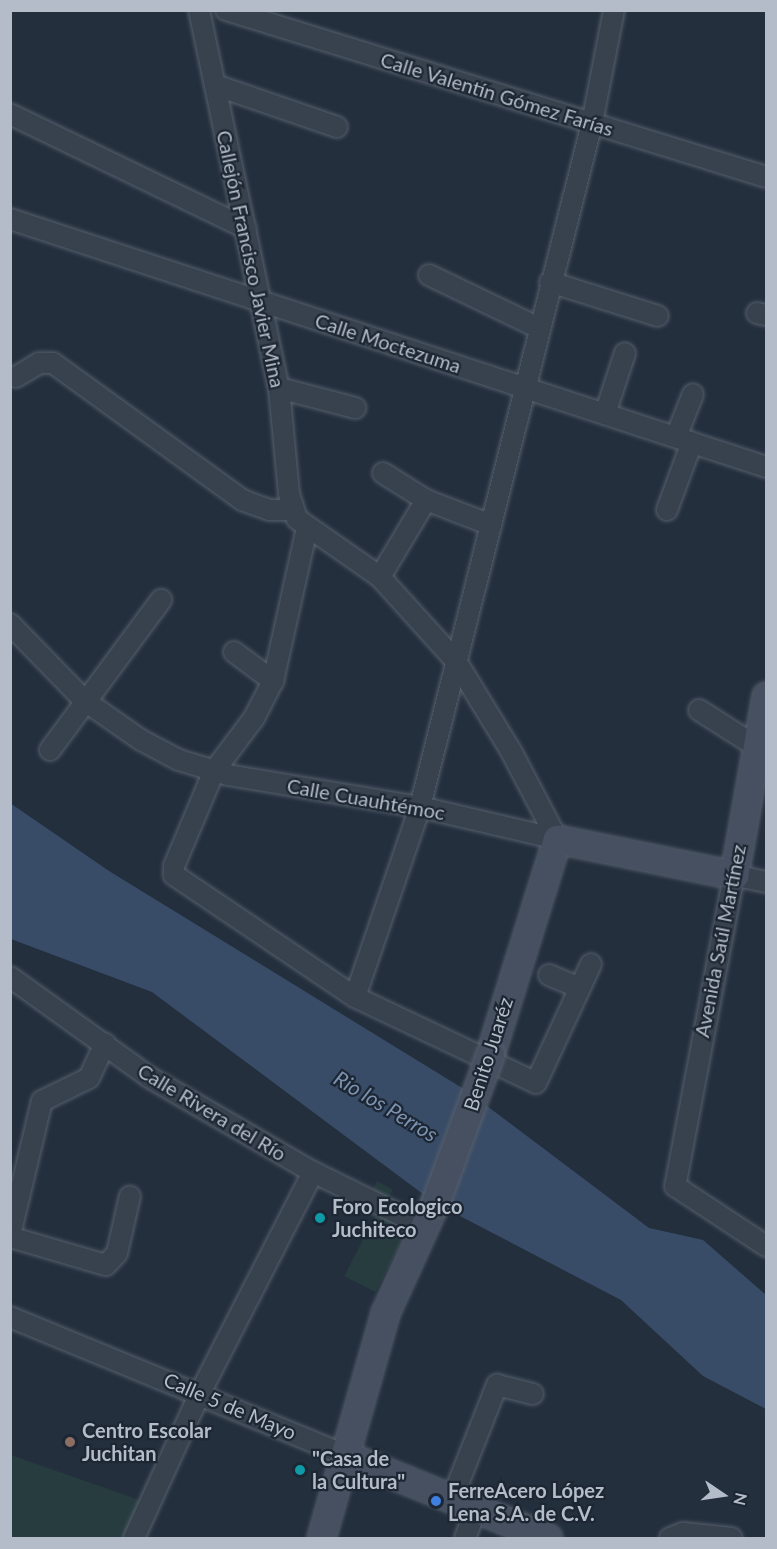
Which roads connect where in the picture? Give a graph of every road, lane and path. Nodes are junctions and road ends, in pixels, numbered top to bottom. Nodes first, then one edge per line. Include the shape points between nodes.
1 (199, 10) edge
2 (226, 10) edge
3 (614, 10) edge
4 (215, 85) junction
5 (10, 114) edge
6 (592, 123) junction
7 (337, 127) dead end
8 (766, 177) edge
9 (10, 219) edge
10 (246, 228) junction
11 (429, 275) dead end
12 (550, 282) junction
13 (262, 303) junction
14 (658, 316) dead end
15 (539, 328) junction
16 (625, 353) dead end
17 (16, 377) dead end
18 (525, 387) junction
19 (279, 388) junction
20 (693, 393) dead end
21 (354, 408) dead end
22 (605, 414) junction
23 (684, 440) junction
24 (766, 466) edge
25 (383, 473) dead end
26 (426, 500) junction
27 (293, 510) junction
28 (667, 510) dead end
29 (491, 525) junction
30 (307, 528) junction
31 (380, 577) junction
32 (161, 600) dead end
33 (10, 624) edge
34 (234, 652) dead end
35 (456, 661) junction
36 (273, 681) junction
37 (766, 696) edge
38 (85, 701) junction
39 (699, 710) dead end
40 (762, 747) edge
41 (50, 750) dead end
42 (214, 771) junction
43 (420, 807) junction
44 (558, 839) junction
45 (734, 875) junction
46 (766, 882) edge
47 (591, 964) dead end
48 (549, 975) dead end
49 (10, 977) edge
50 (579, 988) junction
51 (355, 998) junction
52 (105, 1043) junction
53 (482, 1054) junction
54 (313, 1172) junction
55 (130, 1196) dead end
56 (430, 1215) junction
57 (10, 1236) edge
58 (766, 1246) edge
59 (10, 1317) edge
60 (200, 1393) junction
61 (533, 1394) dead end
62 (345, 1455) junction
63 (464, 1504) junction
64 (134, 1539) edge
65 (321, 1539) edge
66 (465, 1539) edge
67 (548, 1539) edge
68 (670, 1539) edge
69 (732, 1539) edge

1 - 4 street, Callejón Francisco Javier Mina
2 - 6 street, Calle Valentín Gómez Farías
3 - 6 street
4 - 7 street
4 - 10 street, Callejón Francisco Javier Mina
5 - 10 street
6 - 8 street, Calle Valentín Gómez Farías
6 - 12 street
9 - 13 street, Calle Moctezuma
10 - 13 street, Callejón Francisco Javier Mina
11 - 15 street
12 - 14 street
12 - 15 street
13 - 18 street, Calle Moctezuma
13 - 19 street, Callejón Francisco Javier Mina
15 - 18 street
16 - 22 street
17 - 27 street via 39,363 53,363 242,500 269,510
18 - 22 street, Calle Moctezuma
18 - 29 street
19 - 21 street
19 - 27 street, Callejón Francisco Javier Mina
20 - 23 street
22 - 23 street, Calle Moctezuma
23 - 24 street, Calle Moctezuma
23 - 28 street
25 - 26 street
26 - 29 street
26 - 31 street
27 - 30 street
29 - 35 street
30 - 31 street
30 - 36 street
31 - 35 street
32 - 38 street
33 - 38 street, Calle Cuauhtémoc
34 - 36 street
35 - 43 street
35 - 44 street
36 - 42 street via 255,718
37 - 40 street, Avenida Saúl Martínez
38 - 41 street
38 - 42 street, Calle Cuauhtémoc via 141,740 179,760
39 - 40 street
40 - 45 street, Avenida Saúl Martínez
42 - 43 street, Calle Cuauhtémoc
42 - 51 street via 174,866 174,875
43 - 44 street, Calle Cuauhtémoc
43 - 51 street
44 - 45 street, Calle Cuauhtémoc
44 - 53 street, Benito Juaréz
45 - 46 street, Calle Cuauhtémoc
45 - 58 street, Avenida Saúl Martínez via 675,1186
47 - 50 street
48 - 50 street
49 - 52 street, Calle Rivera del Río
50 - 53 street via 536,1083
51 - 53 street
52 - 54 street, Calle Rivera del Río via 149,1077
52 - 57 street via 89,1077 42,1101
53 - 56 street, Benito Juaréz, bridge
54 - 56 street, Calle Rivera del Río
54 - 60 street
55 - 57 street via 117,1253 106,1265
56 - 62 street, Benito Juaréz via 385,1313
59 - 60 street, Calle 5 de Mayo
60 - 62 street, Calle 5 de Mayo
60 - 64 street
61 - 63 street via 497,1385
62 - 63 street, Calle 5 de Mayo
62 - 65 street, Benito Juaréz
63 - 66 street
63 - 67 street, Calle 5 de Mayo
68 - 69 street via 683,1533

